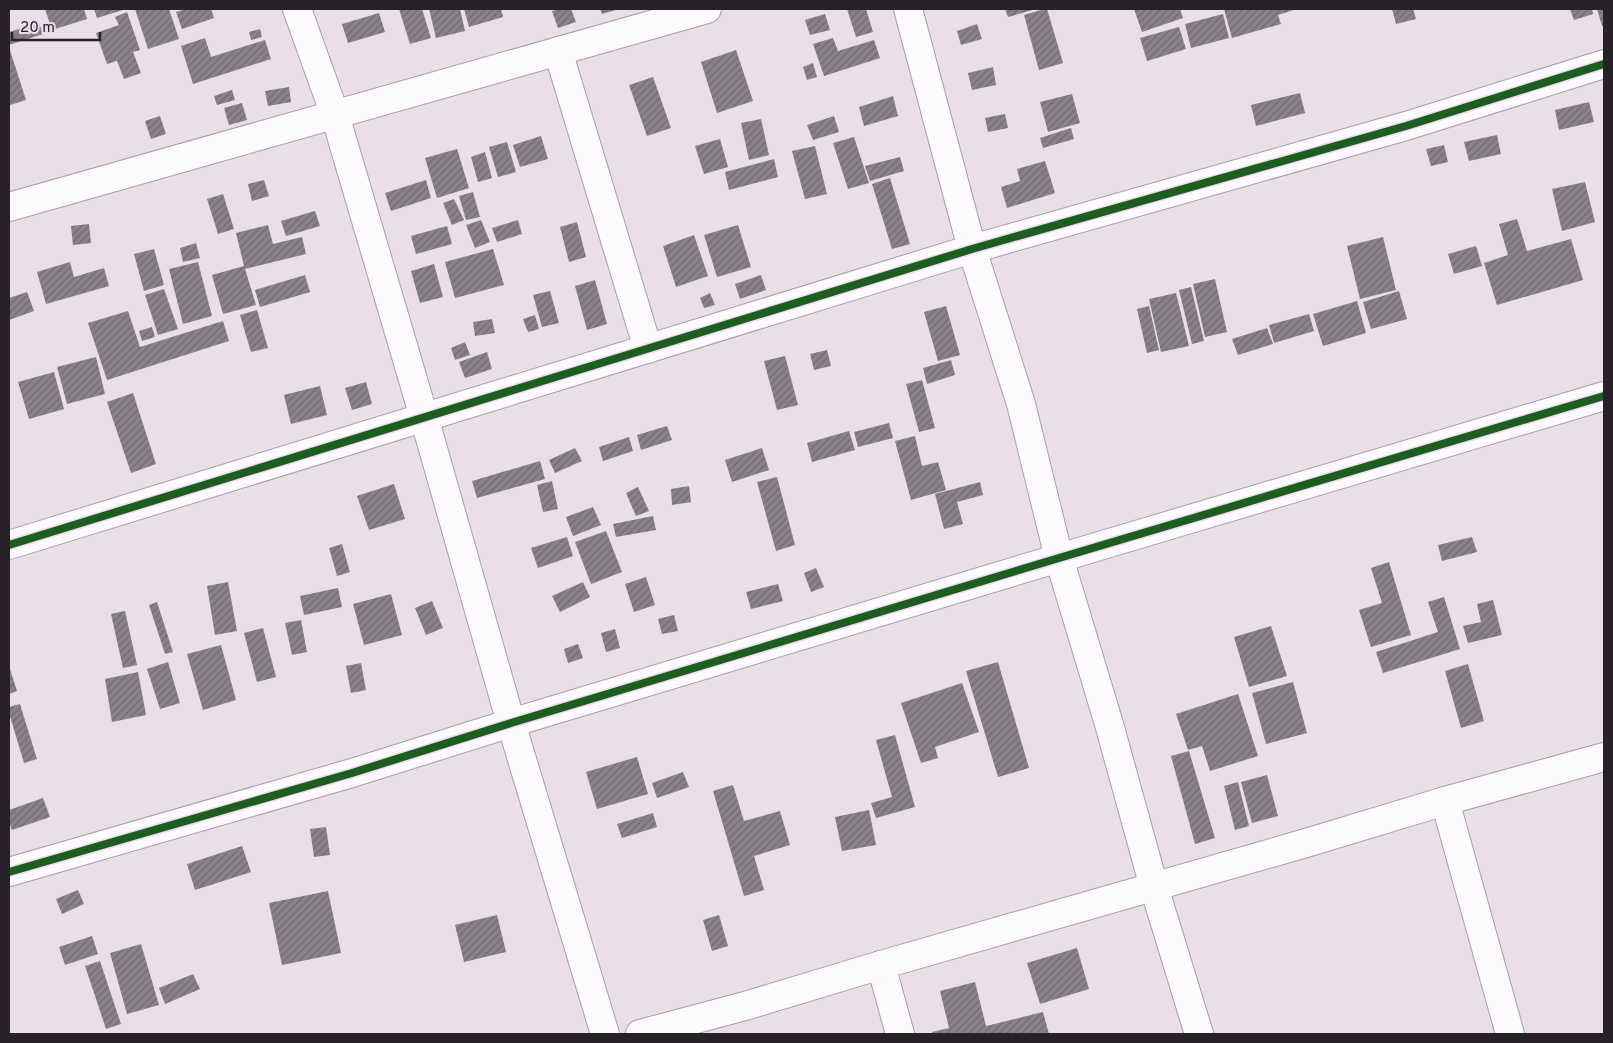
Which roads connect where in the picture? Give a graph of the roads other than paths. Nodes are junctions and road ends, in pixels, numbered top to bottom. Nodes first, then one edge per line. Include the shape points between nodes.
1 (297, 9) edge
2 (707, 9) edge
3 (908, 9) edge
4 (558, 51) junction
5 (1604, 64) edge
6 (335, 115) junction
7 (9, 207) edge
8 (972, 249) junction
9 (648, 348) junction
10 (1604, 396) edge
11 (424, 418) junction
12 (9, 545) edge
13 (1059, 558) junction
14 (511, 723) junction
15 (1604, 757) edge
16 (1445, 800) junction
17 (9, 872) edge
18 (1154, 887) junction
19 (881, 964) junction
20 (605, 1034) edge
21 (640, 1034) edge
22 (900, 1034) edge
23 (1199, 1034) edge
24 (1510, 1034) edge

1 - 6 street
2 - 4 street
3 - 8 street
4 - 6 street
4 - 9 street
5 - 8 street via 1406,126
6 - 7 street
6 - 11 street
8 - 9 street
8 - 13 street via 1021,404
9 - 11 street
10 - 13 street
11 - 12 street
11 - 14 street
13 - 14 street
13 - 18 street
14 - 17 street
14 - 20 street
15 - 16 street
16 - 18 street
16 - 24 street
18 - 19 street
18 - 23 street
19 - 21 street
19 - 22 street

